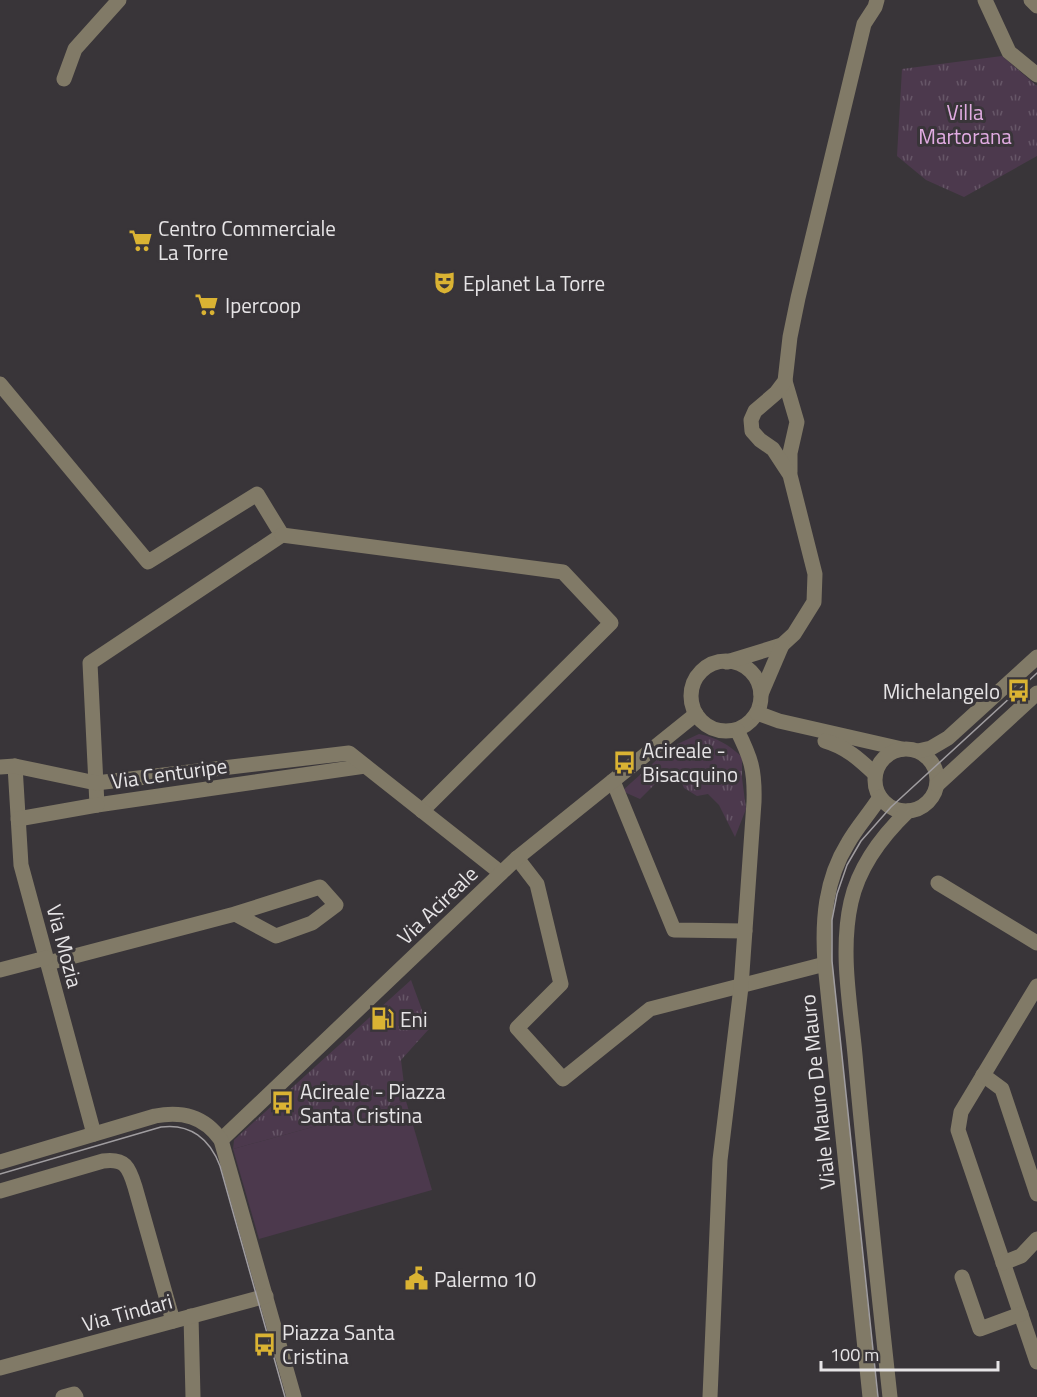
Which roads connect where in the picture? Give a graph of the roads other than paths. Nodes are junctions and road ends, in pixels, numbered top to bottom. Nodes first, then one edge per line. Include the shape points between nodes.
1 (119, 0) edge
2 (891, 0) edge
3 (985, 0) edge
4 (1031, 0) edge
5 (876, 4) edge
6 (1037, 6) edge
7 (1037, 75) edge
8 (64, 80) dead end
9 (785, 381) junction
10 (0, 384) edge
11 (763, 404) junction
12 (794, 411) junction
13 (794, 433) junction
14 (760, 440) junction
15 (790, 475) junction
16 (282, 535) junction
17 (782, 645) junction
18 (1037, 657) edge
19 (727, 662) junction
20 (1037, 693) edge
21 (761, 694) junction
22 (696, 714) junction
23 (748, 722) junction
24 (902, 749) junction
25 (918, 751) junction
26 (364, 766) junction
27 (7, 767) edge
28 (875, 774) junction
29 (613, 781) junction
30 (96, 783) junction
31 (937, 785) junction
32 (880, 797) junction
33 (97, 805) junction
34 (422, 811) junction
35 (908, 811) junction
36 (18, 819) junction
37 (517, 858) junction
38 (501, 873) junction
39 (938, 883) dead end
40 (235, 914) junction
41 (745, 931) junction
42 (1037, 943) edge
43 (47, 961) junction
44 (825, 964) junction
45 (0, 970) edge
46 (1037, 986) edge
47 (741, 987) junction
48 (983, 1075) junction
49 (94, 1134) junction
50 (221, 1140) junction
51 (0, 1162) edge
52 (0, 1191) edge
53 (1037, 1194) edge
54 (1037, 1239) edge
55 (1003, 1263) junction
56 (962, 1277) dead end
57 (266, 1296) junction
58 (1021, 1314) junction
59 (191, 1316) junction
60 (173, 1321) junction
61 (1037, 1362) edge
62 (0, 1368) edge
63 (63, 1397) edge
64 (76, 1397) edge
65 (194, 1397) edge
66 (294, 1397) edge
67 (710, 1397) edge
68 (870, 1397) edge
69 (890, 1397) edge

1 - 8 street via 75,49
2 - 5 street
3 - 7 street via 1009,52
4 - 6 street
5 - 9 street via 864,24 828,172 794,317
9 - 11 street
9 - 12 street
10 - 16 street via 148,562 257,494
11 - 12 street via 774,401
11 - 14 street via 751,420 752,431
12 - 13 street
13 - 14 street via 784,442
13 - 15 street
14 - 15 street via 773,449
15 - 17 street via 815,574 814,602 794,634
16 - 30 street via 90,663
16 - 34 street via 563,572 612,623
17 - 19 street
17 - 21 street
18 - 25 street via 948,738
19 - 21 street via 746,668 759,684
19 - 22 street via 699,675 691,694
20 - 31 street
21 - 23 street
22 - 23 street via 714,729 726,731
22 - 29 street, Via Acireale
23 - 24 street via 779,721
23 - 28 street via 839,745
23 - 41 street via 755,778
24 - 25 street
24 - 28 street via 884,757
25 - 31 street via 934,767
26 - 30 street via 349,753
26 - 33 street, Via Centuripe
26 - 34 street
27 - 30 street, Via Centuripe
27 - 36 street, Via Mozia
28 - 32 street
29 - 37 street, Via Acireale
29 - 41 street via 674,930
30 - 33 street, Via Centuripe
31 - 35 street via 926,803
32 - 35 street via 891,807
32 - 44 street, Viale Mauro De Mauro via 847,843 834,870 825,906
33 - 36 street
34 - 38 street
35 - 69 street, Viale Mauro De Mauro via 879,843 862,870 851,903 847,938
36 - 43 street, Via Mozia via 21,864
37 - 38 street, Via Acireale
37 - 47 street via 537,884 561,984 517,1028 563,1079 650,1010
38 - 50 street, Via Acireale
39 - 42 street
40 - 40 street via 276,936 312,923 336,905 320,887
40 - 43 street
41 - 47 street
43 - 45 street
43 - 49 street, Via Mozia
44 - 47 street
44 - 68 street, Viale Mauro De Mauro
46 - 48 street
47 - 67 street via 720,1160
48 - 53 street via 1002,1089
48 - 55 street via 961,1112 958,1130
49 - 50 street via 171,1113 195,1117
49 - 51 street
50 - 57 street
52 - 60 street via 103,1161 116,1159 125,1165 135,1186
54 - 55 street via 1021,1256
55 - 58 street
56 - 58 street via 980,1329
57 - 59 street, Via Tindari
57 - 66 street
58 - 61 street
59 - 60 street, Via Tindari
59 - 65 street
60 - 62 street, Via Tindari
63 - 64 street

